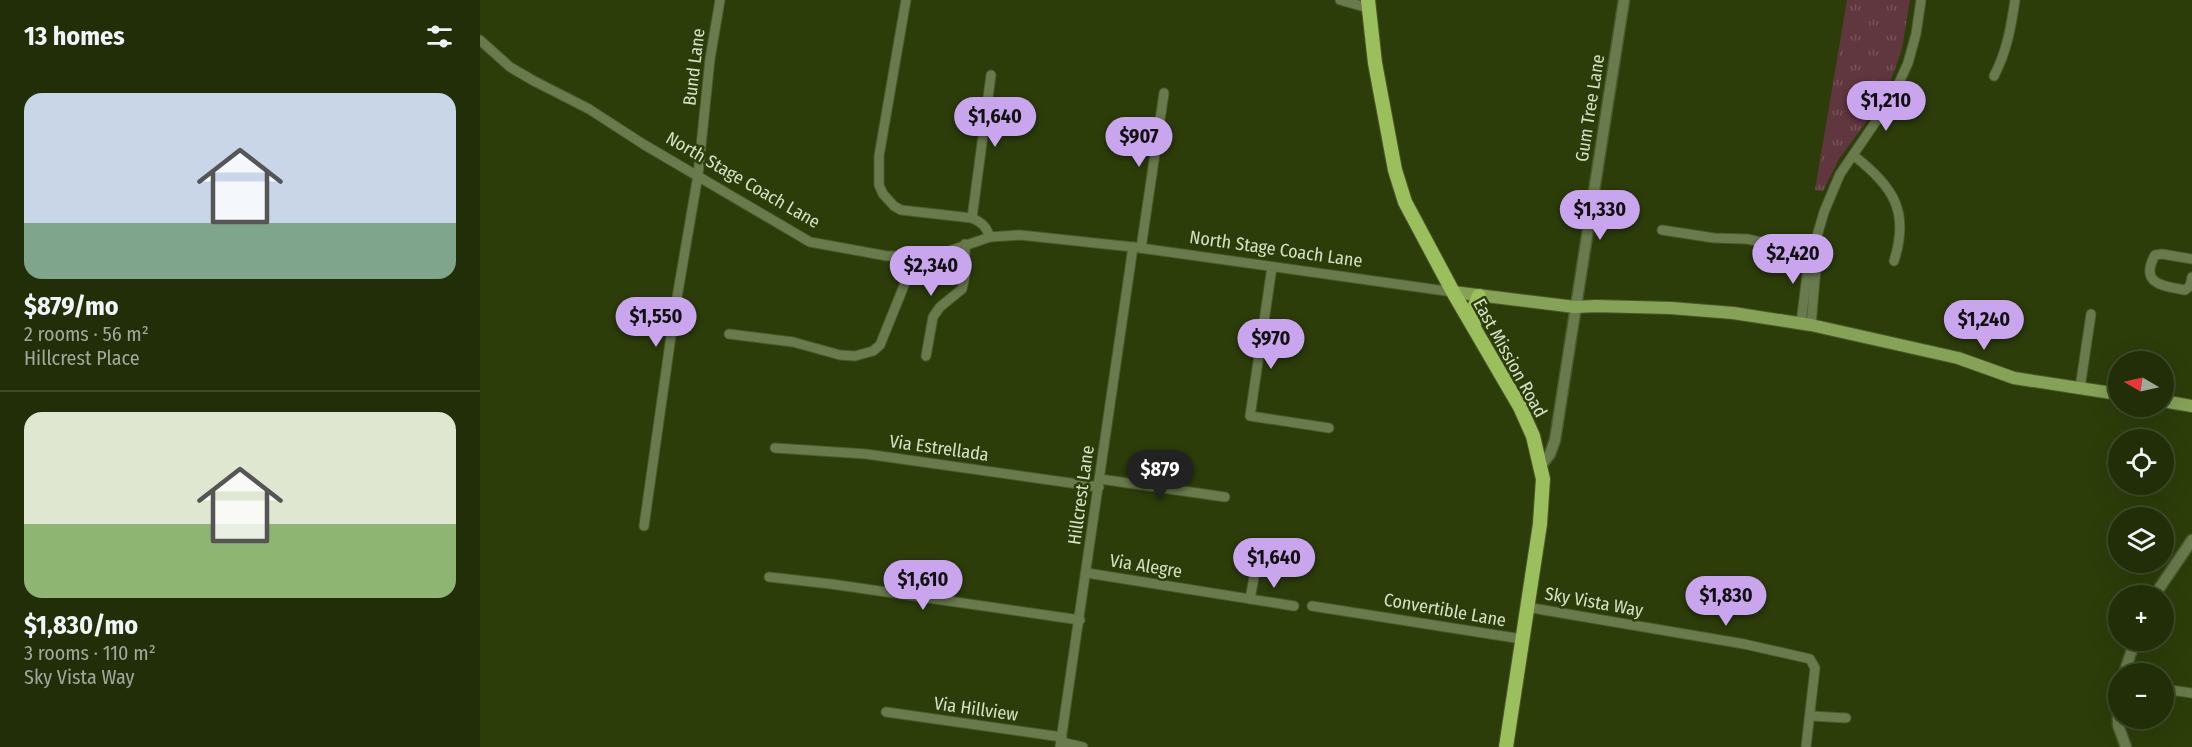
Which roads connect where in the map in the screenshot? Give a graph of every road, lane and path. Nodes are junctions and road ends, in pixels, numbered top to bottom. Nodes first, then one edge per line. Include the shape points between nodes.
1 (720, 0) edge
2 (906, 0) edge
3 (1340, 0) edge
4 (1624, 0) edge
5 (1921, 0) edge
6 (2015, 0) edge
7 (1368, 4) edge
8 (480, 40) edge
9 (990, 75) dead end
10 (1994, 76) dead end
11 (1164, 93) dead end
12 (1853, 156) junction
13 (698, 175) junction
14 (972, 218) junction
15 (1662, 230) dead end
16 (990, 237) junction
17 (965, 244) junction
18 (1137, 247) junction
19 (1813, 253) junction
20 (916, 256) junction
21 (2192, 259) edge
22 (1894, 261) dead end
23 (1272, 267) junction
24 (2192, 277) edge
25 (1453, 292) junction
26 (1479, 296) junction
27 (1575, 307) junction
28 (2091, 314) dead end
29 (1806, 324) junction
30 (1474, 327) junction
31 (729, 334) dead end
32 (926, 356) dead end
33 (2080, 388) junction
34 (2108, 392) edge
35 (2174, 403) edge
36 (2192, 406) edge
37 (1329, 428) dead end
38 (775, 448) dead end
39 (1540, 467) junction
40 (1100, 483) junction
41 (1225, 497) dead end
42 (644, 526) dead end
43 (2192, 540) edge
44 (1267, 545) dead end
45 (1087, 573) junction
46 (770, 577) dead end
47 (2161, 585) edge
48 (1250, 599) junction
49 (1294, 606) dead end
50 (1312, 606) dead end
51 (1526, 606) junction
52 (1080, 620) junction
53 (1522, 639) junction
54 (2174, 691) edge
55 (2192, 693) edge
56 (886, 712) dead end
57 (1811, 716) junction
58 (1846, 718) dead end
59 (2119, 729) edge
60 (1061, 742) edge
61 (1083, 747) edge
62 (1506, 747) edge
63 (1806, 747) edge
64 (2126, 747) edge

1 - 13 street, Bund Lane
2 - 14 street via 879,156 879,185 901,210
3 - 7 street
4 - 27 street, Gum Tree Lane
5 - 12 street via 1904,72 1889,105
6 - 10 street via 2004,58
7 - 25 main road, East Mission Road via 1397,178 1418,229
8 - 13 street, North Stage Coach Lane via 510,67
9 - 14 street
11 - 18 street, Hillcrest Lane
12 - 19 street via 1840,174 1824,212
12 - 22 street via 1887,186 1900,212 1901,240
13 - 20 street, North Stage Coach Lane via 810,242 887,256
13 - 42 street, Bund Lane
14 - 16 street via 986,227
15 - 19 street via 1747,239
16 - 17 street, North Stage Coach Lane
16 - 18 street, North Stage Coach Lane via 1020,235
17 - 20 street, North Stage Coach Lane via 945,252
17 - 32 street via 962,289 933,317
18 - 23 street, North Stage Coach Lane
18 - 40 street, Hillcrest Lane
19 - 29 street via 1816,268
20 - 31 street via 880,345 873,351 840,355 794,342
21 - 24 street via 2155,255 2149,271 2159,285 2185,290
23 - 25 street, North Stage Coach Lane
23 - 37 street via 1250,416
25 - 26 main road, North Stage Coach Lane
25 - 30 main road, East Mission Road
26 - 27 main road, North Stage Coach Lane
26 - 30 main road via 1473,310
27 - 29 main road, North Stage Coach Lane via 1671,308
27 - 39 street, Gum Tree Lane via 1555,440
28 - 33 street
29 - 33 main road, North Stage Coach Lane via 1958,358 2014,378
30 - 39 main road, East Mission Road via 1520,407 1533,436
33 - 34 main road, North Stage Coach Lane
35 - 36 main road
38 - 40 street, Via Estrellada via 866,454
39 - 51 main road, East Mission Road via 1540,524
40 - 41 street, Via Estrellada
40 - 45 street, Hillcrest Lane
43 - 47 street
44 - 48 street via 1257,561
45 - 48 street, Via Alegre
45 - 52 street, Hillcrest Lane
46 - 52 street
48 - 49 street, Via Alegre
50 - 53 street, Convertible Lane
51 - 53 main road, East Mission Road
51 - 57 street, Sky Vista Way via 1810,658 1815,668
52 - 60 street, Hillcrest Lane
53 - 62 main road, East Mission Road
54 - 55 street
56 - 60 street, Via Hillview
57 - 58 street
57 - 63 street, Sky Vista Way
59 - 64 street
60 - 61 street, Via Hillview

